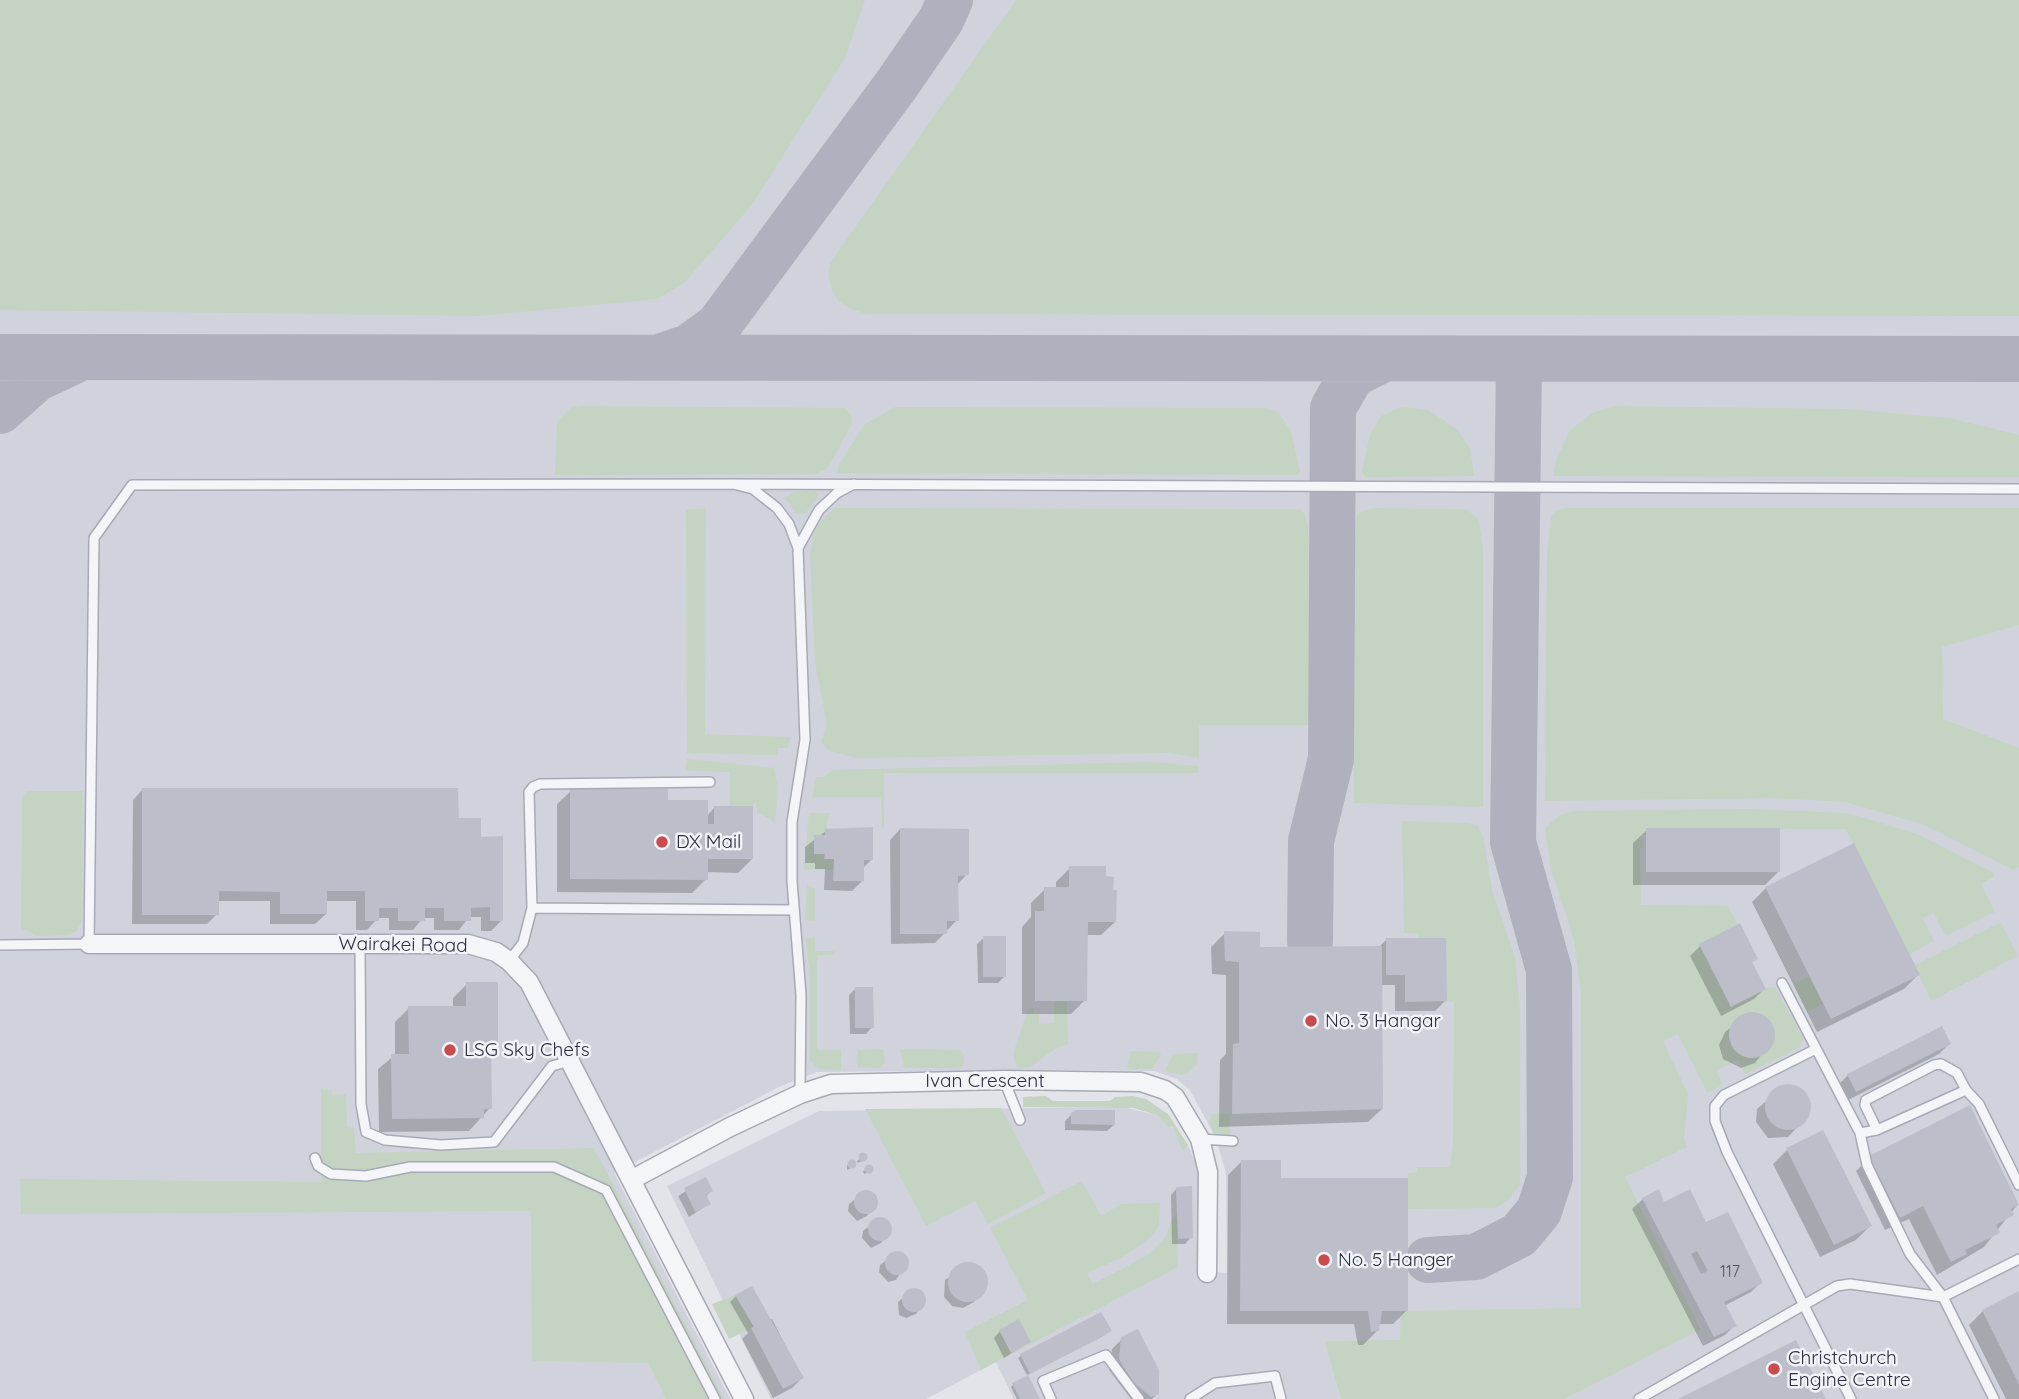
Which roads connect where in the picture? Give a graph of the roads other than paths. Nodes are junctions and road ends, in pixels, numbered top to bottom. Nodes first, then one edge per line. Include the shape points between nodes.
1 (857, 483) junction
2 (733, 484) junction
3 (2019, 488) edge
4 (798, 548) junction
5 (710, 782) dead end
6 (532, 908) junction
7 (793, 909) junction
8 (89, 944) junction
9 (360, 944) junction
10 (0, 945) edge
11 (509, 961) junction
12 (1782, 983) dead end
13 (1815, 1049) junction
14 (570, 1061) junction
15 (1004, 1080) junction
16 (1966, 1090) junction
17 (800, 1094) junction
18 (1020, 1121) dead end
19 (1877, 1130) junction
20 (1860, 1133) junction
21 (1200, 1139) junction
22 (1233, 1141) dead end
23 (315, 1158) dead end
24 (631, 1180) junction
25 (2019, 1185) edge
26 (2019, 1259) edge
27 (1207, 1273) dead end
28 (1943, 1297) junction
29 (1805, 1305) junction
30 (715, 1399) edge
31 (744, 1399) edge
32 (1051, 1399) edge
33 (1139, 1399) edge
34 (1190, 1399) edge
35 (1281, 1399) edge
36 (1639, 1399) edge
37 (1851, 1399) edge
38 (1994, 1399) edge

1 - 2 lane
1 - 3 lane
1 - 4 lane via 819,510
2 - 4 lane via 753,489 777,508 789,523
2 - 8 lane via 132,485 94,538
4 - 7 lane via 804,740 792,822
5 - 6 lane via 533,787 529,792
6 - 7 lane
6 - 11 lane via 523,943
7 - 17 lane via 800,981
8 - 9 street, Wairakei Road
8 - 10 lane
9 - 11 street, Wairakei Road via 468,944
9 - 14 lane via 360,1104 366,1132 385,1140 442,1145 494,1142 552,1066
11 - 14 street, Wairakei Road via 529,982
12 - 13 lane
13 - 20 lane
13 - 29 lane via 1724,1095 1717,1100 1715,1111 1727,1152
14 - 24 street, Wairakei Road
15 - 17 street, Ivan Crescent via 831,1083
15 - 18 lane
15 - 21 street, Ivan Crescent via 1152,1085 1175,1097
16 - 19 lane
16 - 19 lane via 1957,1073 1934,1065 1866,1100
16 - 25 lane via 1979,1104
17 - 24 street, Ivan Crescent
19 - 20 lane
20 - 28 lane via 1867,1165 1910,1254
21 - 22 lane
21 - 27 street, Ivan Crescent via 1208,1172
23 - 30 lane via 318,1166 331,1174 366,1176 410,1167 554,1167 606,1190
24 - 31 street, Wairakei Road
26 - 28 lane
28 - 29 lane via 1850,1284
28 - 38 lane
29 - 36 lane
29 - 37 lane
32 - 33 lane via 1043,1381 1106,1354
34 - 35 lane via 1215,1382 1275,1376

